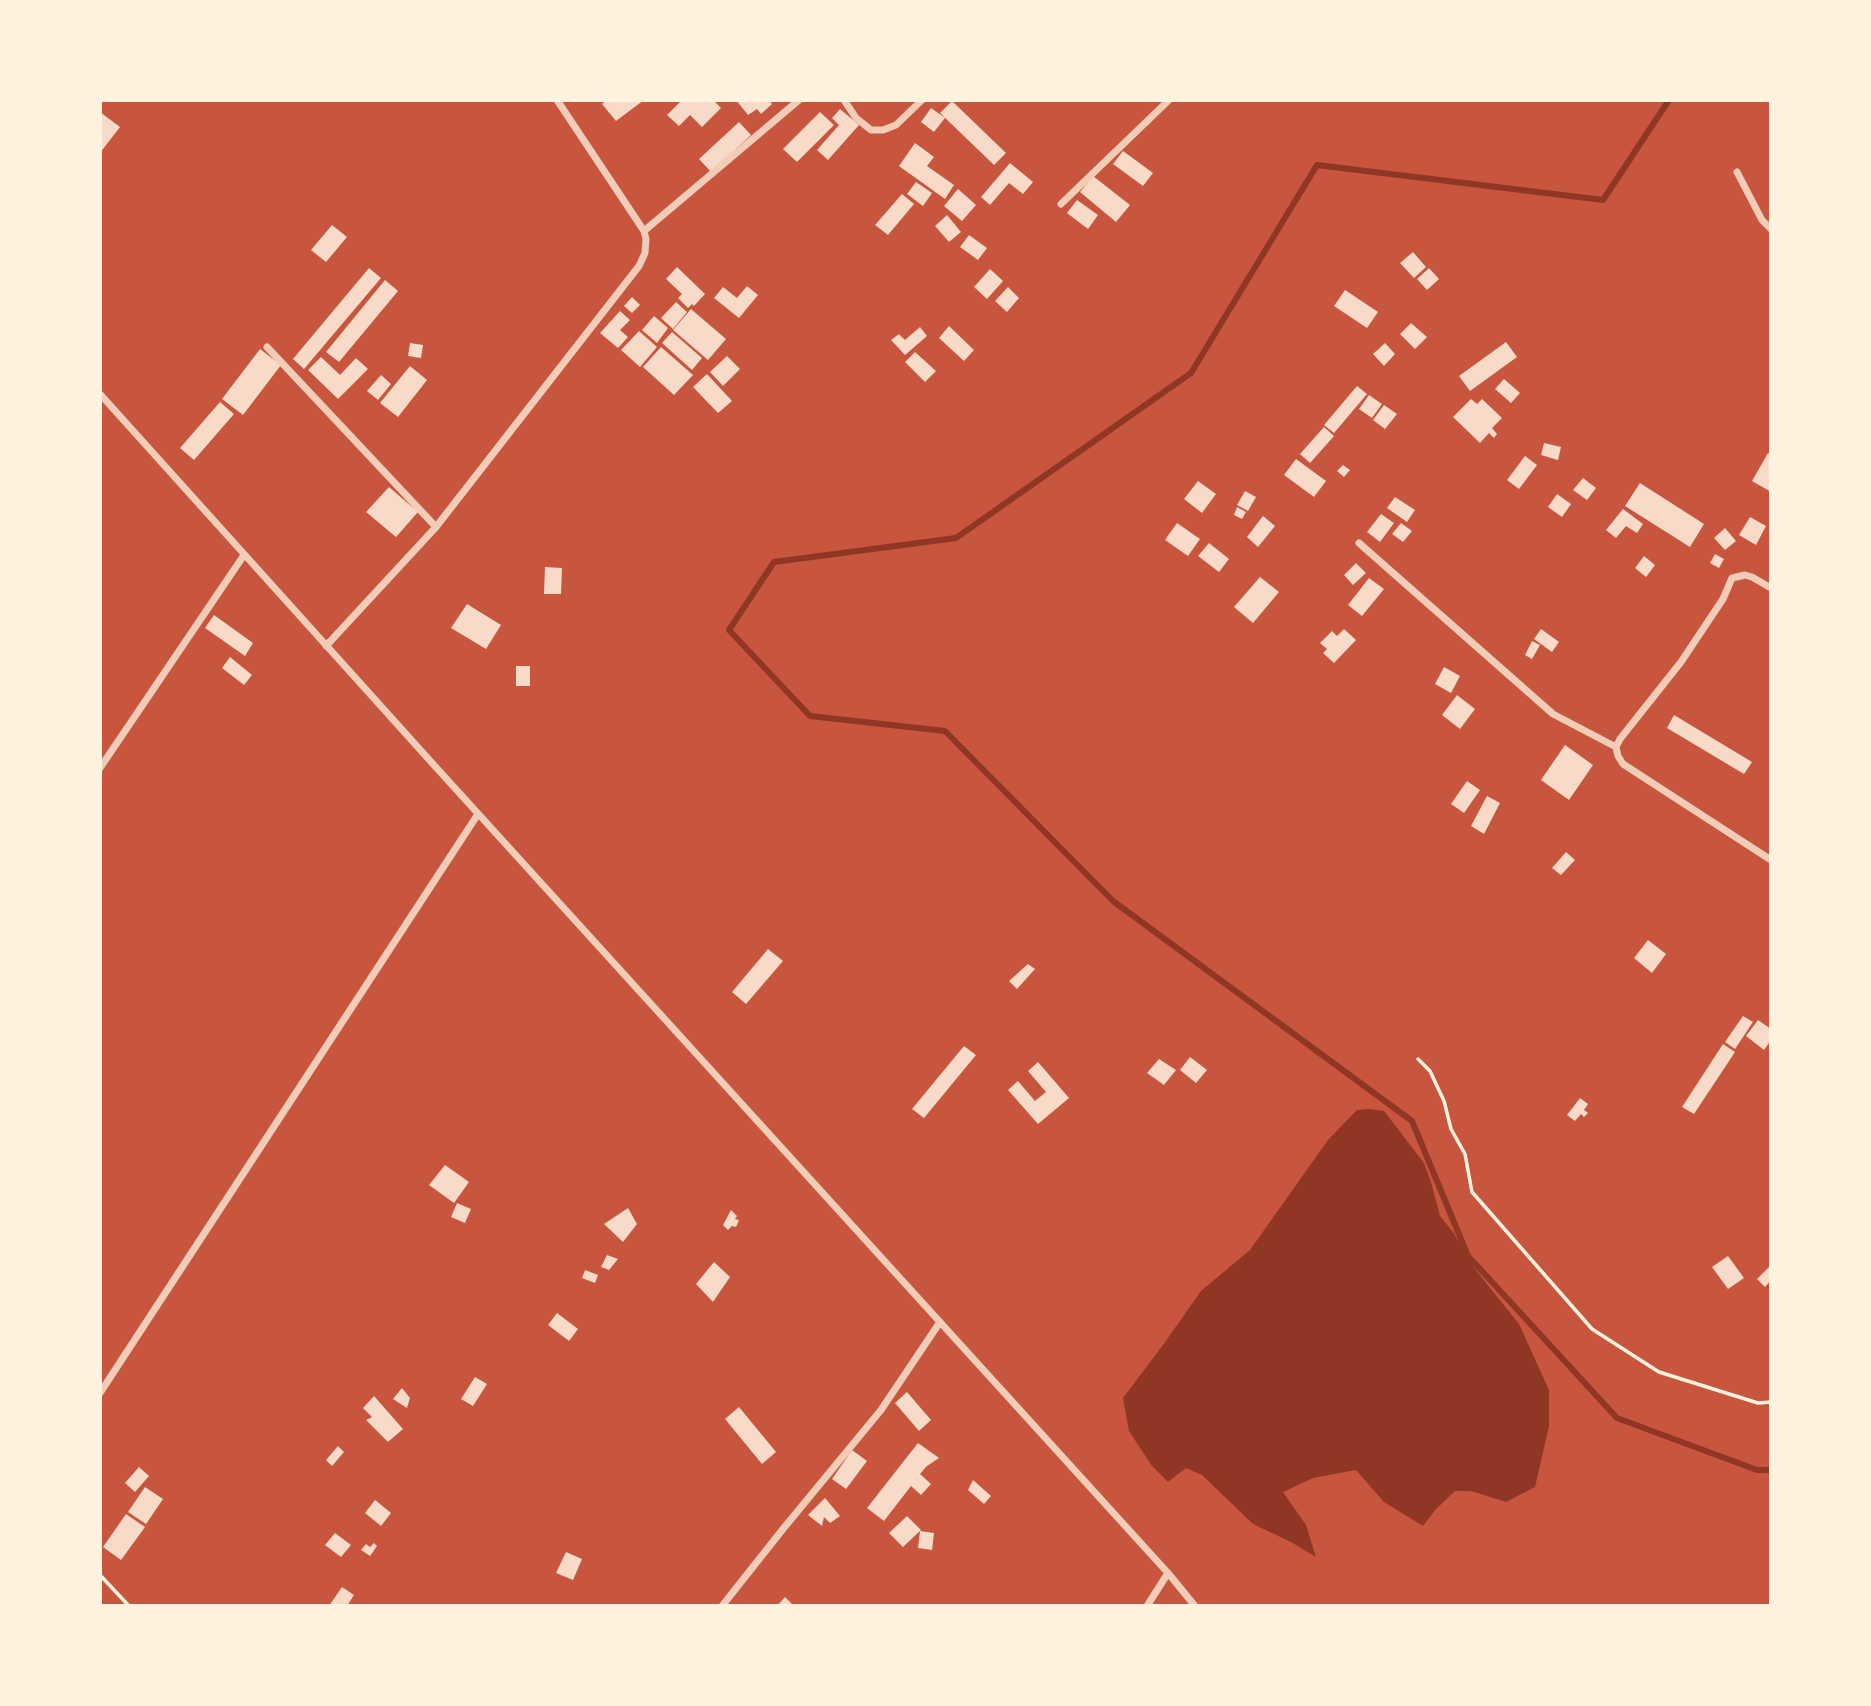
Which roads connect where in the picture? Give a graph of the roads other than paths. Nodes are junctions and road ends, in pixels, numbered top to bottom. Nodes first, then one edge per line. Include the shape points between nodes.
1 (557, 100) edge
2 (799, 100) edge
3 (844, 100) edge
4 (922, 100) edge
5 (1169, 100) edge
6 (1737, 172) dead end
7 (1061, 204) dead end
8 (1771, 229) edge
9 (644, 231) junction
10 (267, 347) dead end
11 (100, 394) edge
12 (436, 527) junction
13 (1359, 543) dead end
14 (244, 555) junction
15 (1771, 588) edge
16 (326, 646) junction
17 (1616, 747) junction
18 (100, 768) edge
19 (478, 814) junction
20 (1771, 860) edge
21 (940, 1322) junction
22 (100, 1393) edge
23 (1168, 1573) junction
24 (722, 1606) edge
25 (1147, 1606) edge
26 (1195, 1606) edge

1 - 9 street
2 - 9 street
3 - 4 street via 871,130 896,124
5 - 7 street
6 - 8 street
9 - 12 street via 645,253 639,266
10 - 12 street
11 - 14 street
12 - 16 street
13 - 17 street via 1553,714
14 - 16 street
14 - 18 street
15 - 17 street via 1745,575 1732,578 1681,662
16 - 19 street
17 - 20 street via 1623,764
19 - 21 street
19 - 22 street
21 - 23 street
21 - 24 street via 881,1410
23 - 25 street
23 - 26 street

